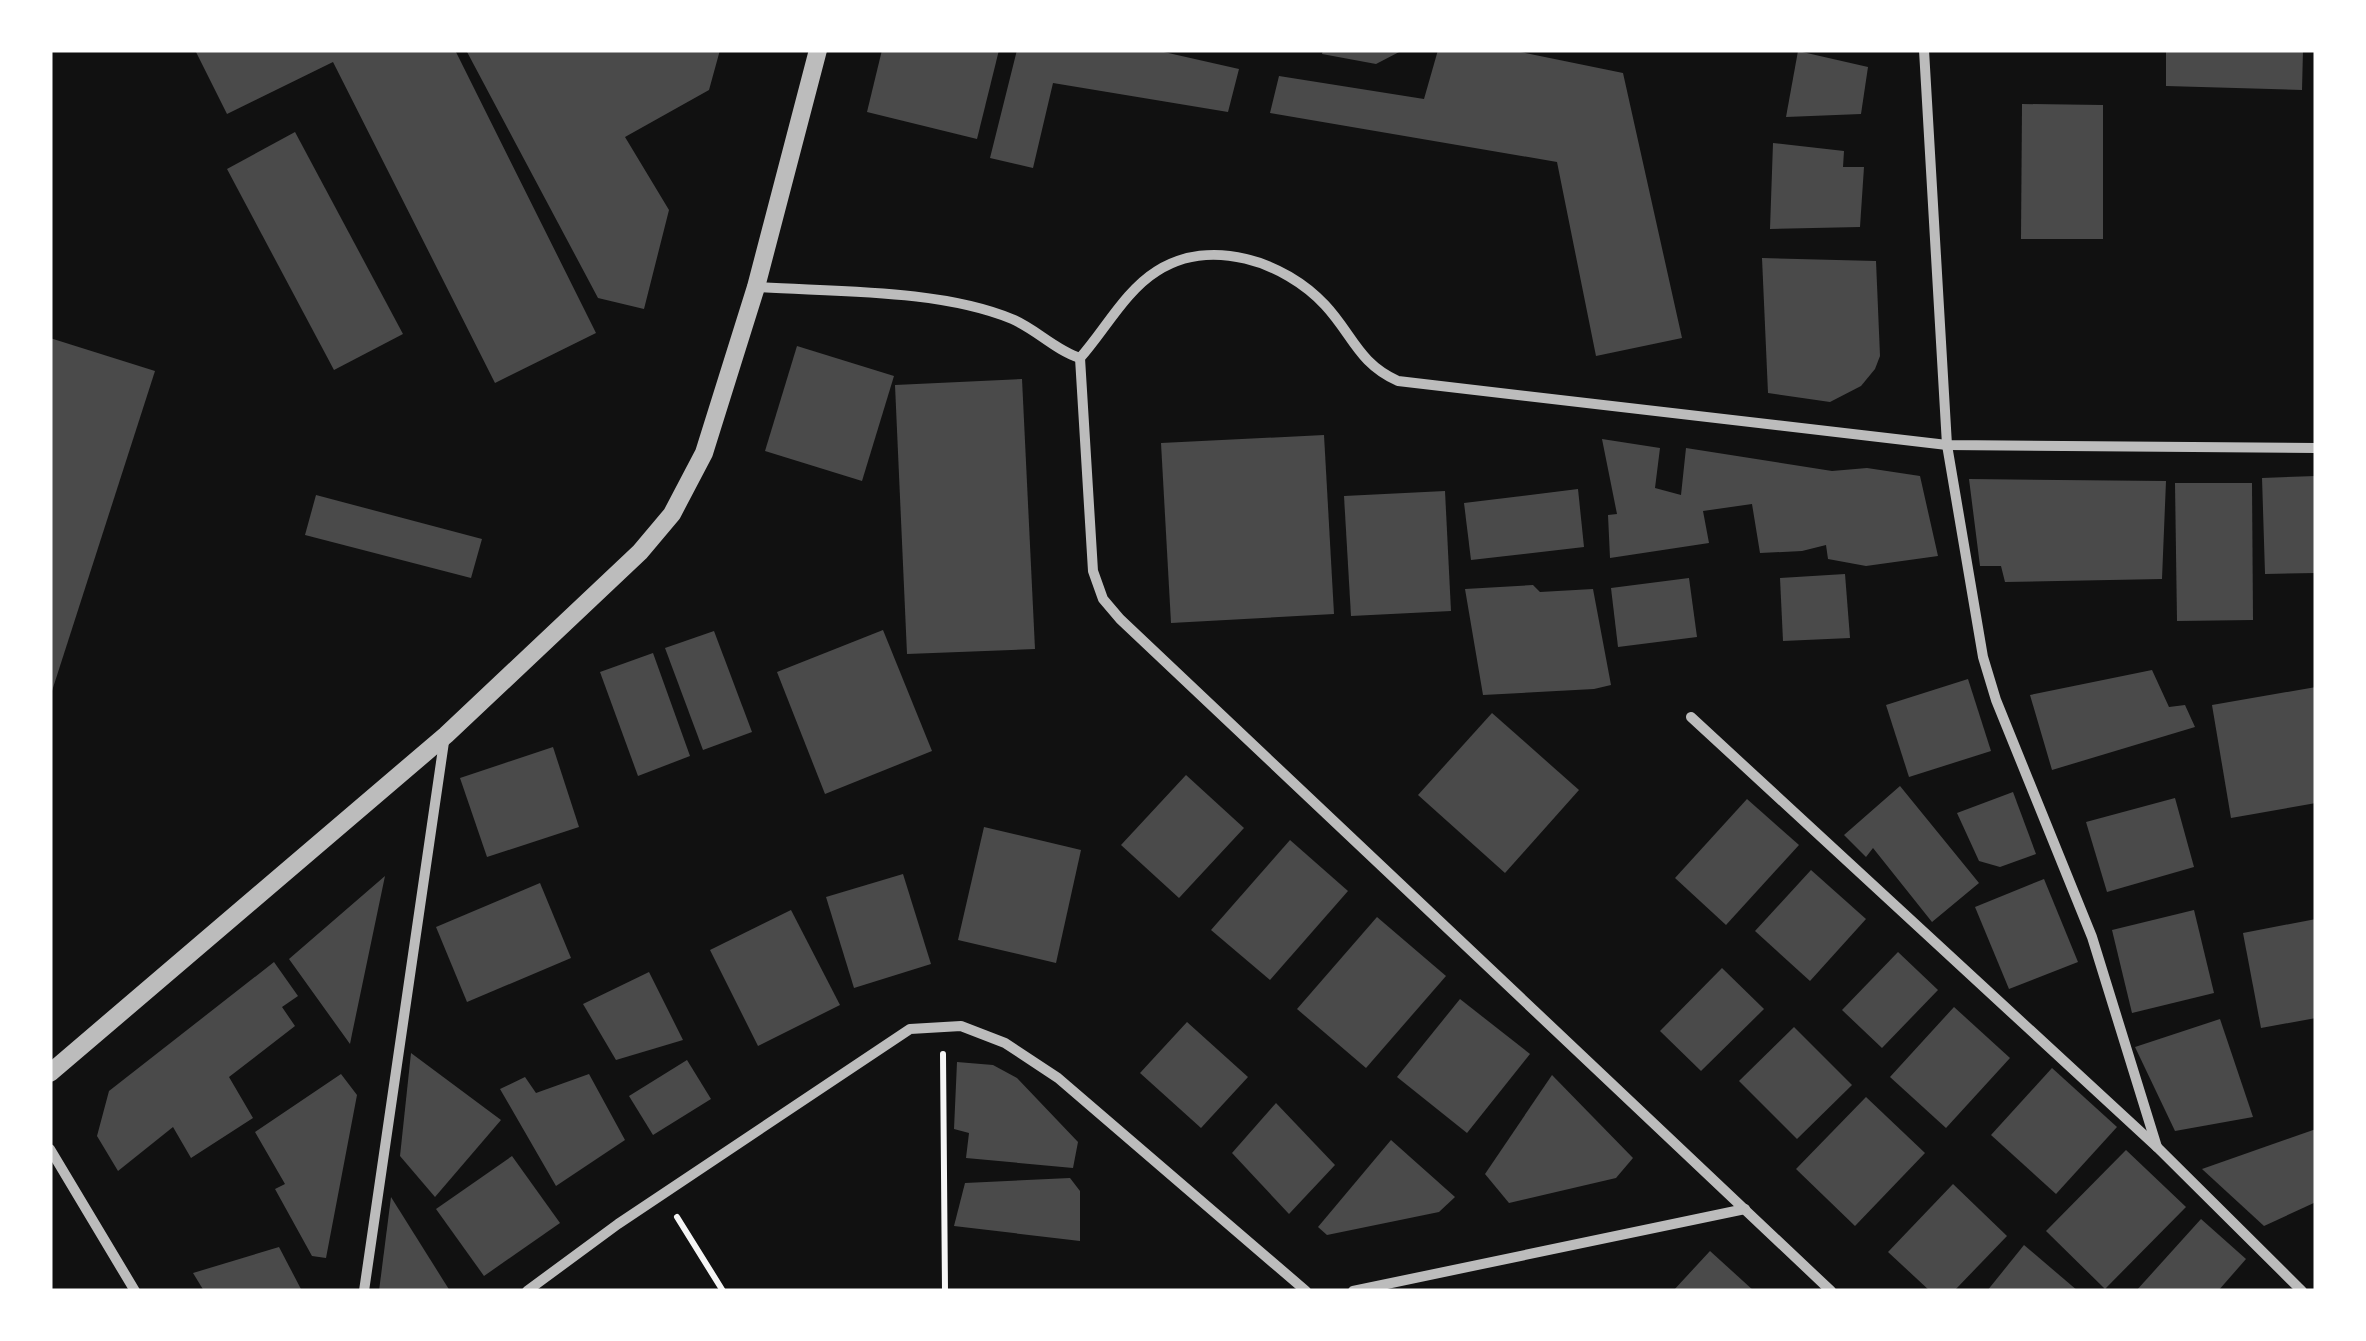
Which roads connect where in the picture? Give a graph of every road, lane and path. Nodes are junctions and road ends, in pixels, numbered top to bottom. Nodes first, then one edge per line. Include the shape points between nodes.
1 (818, 50) edge
2 (1924, 50) edge
3 (756, 288) junction
4 (1080, 358) junction
5 (1947, 446) junction
6 (2316, 448) edge
7 (1691, 717) dead end
8 (446, 734) junction
9 (943, 1046) dead end
10 (50, 1073) edge
11 (2157, 1147) junction
12 (50, 1148) edge
13 (662, 1195) junction
14 (1745, 1209) junction
15 (135, 1291) edge
16 (364, 1291) edge
17 (528, 1291) edge
18 (723, 1291) edge
19 (945, 1291) edge
20 (1306, 1291) edge
21 (1353, 1291) edge
22 (1831, 1291) edge
23 (2302, 1291) edge

1 - 3 street
2 - 5 street
3 - 4 street via 922,298 986,311
3 - 8 street via 704,453 672,514
4 - 5 street via 1155,272 1205,253 1251,260 1293,279 1324,304 1363,359 1398,381
4 - 14 street via 1088,525 1103,599
5 - 6 street
5 - 11 street via 1982,656 2092,937
7 - 11 street
8 - 10 street
8 - 16 street
9 - 19 path
11 - 23 street
12 - 15 street
13 - 17 street
13 - 18 path
13 - 20 street via 910,1030 961,1026 1005,1043 1058,1078
14 - 21 street
14 - 22 street

